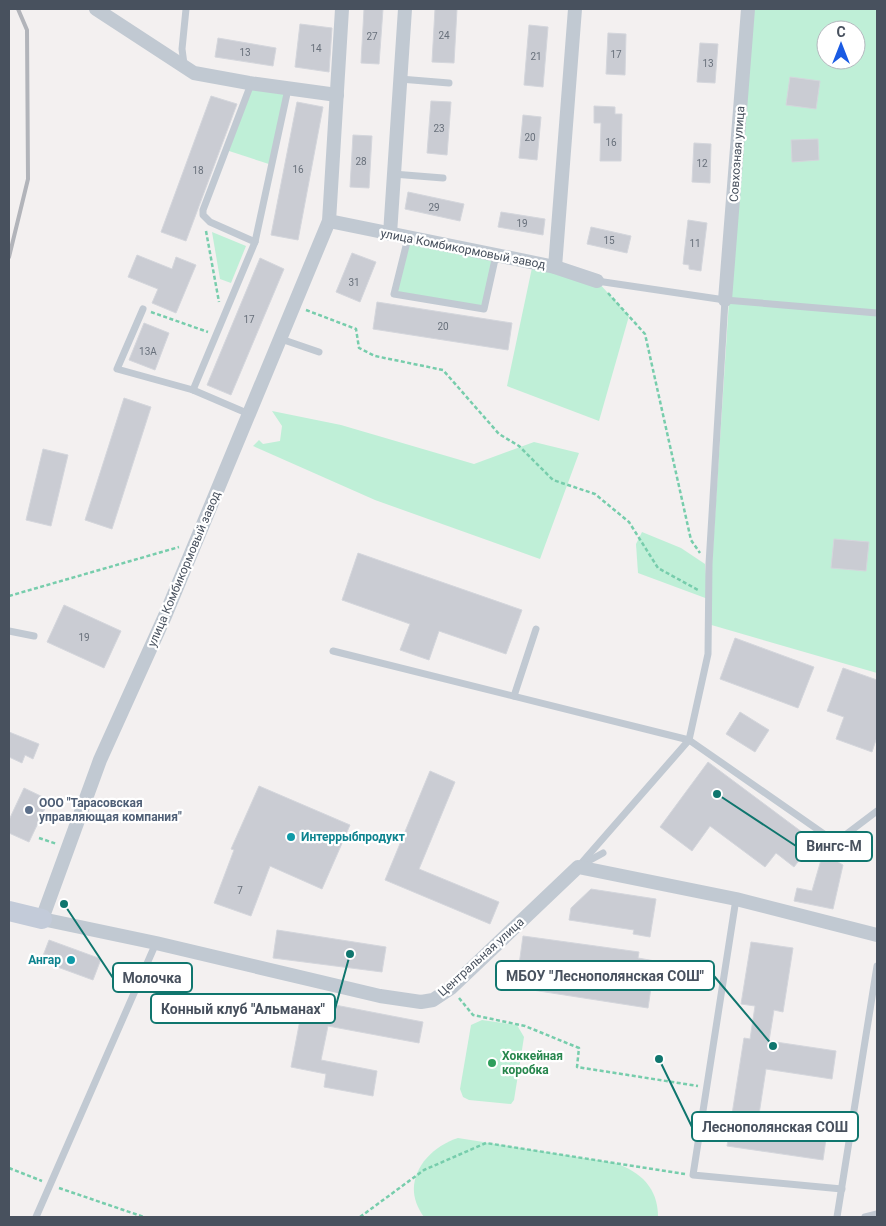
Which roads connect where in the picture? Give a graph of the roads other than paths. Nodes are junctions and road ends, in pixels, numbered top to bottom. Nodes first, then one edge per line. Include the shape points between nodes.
1 (96, 9) edge
2 (186, 9) edge
3 (342, 9) edge
4 (405, 9) edge
5 (575, 9) edge
6 (748, 9) edge
7 (186, 69) junction
8 (400, 79) junction
9 (449, 82) dead end
10 (251, 84) junction
11 (288, 88) junction
12 (337, 95) junction
13 (394, 174) junction
14 (443, 178) dead end
15 (329, 221) junction
16 (390, 234) junction
17 (408, 238) junction
18 (255, 242) junction
19 (496, 255) junction
20 (555, 267) junction
21 (597, 281) joint
22 (725, 300) junction
23 (143, 309) road end
24 (877, 313) edge
25 (281, 338) junction
26 (319, 352) dead end
27 (193, 390) junction
28 (250, 414) junction
29 (536, 629) dead end
30 (9, 631) edge
31 (34, 636) dead end
32 (334, 651) dead end
33 (514, 696) junction
34 (689, 740) junction
35 (877, 811) edge
36 (836, 842) junction
37 (847, 850) dead end
38 (603, 853) dead end
39 (578, 867) junction
40 (736, 899) junction
41 (9, 910) edge
42 (42, 919) junction
43 (877, 935) edge
44 (156, 943) junction
45 (877, 966) edge
46 (842, 1189) junction
47 (877, 1214) edge
48 (36, 1217) edge
49 (837, 1217) edge
50 (866, 1217) edge

1 - 7 street
2 - 7 lane via 182,56
3 - 12 street, улица Комбикормовый завод
4 - 8 street
5 - 20 street
6 - 22 street, Совхозная улица
7 - 10 street via 194,74
8 - 9 lane
8 - 13 street
10 - 11 street
10 - 18 lane via 204,215 210,222
11 - 12 street
11 - 18 lane
12 - 15 street, улица Комбикормовый завод
13 - 14 lane
13 - 16 street
15 - 16 street, улица Комбикормовый завод
15 - 25 street, улица Комбикормовый завод
16 - 17 street, улица Комбикормовый завод
17 - 19 street, улица Комбикормовый завод
17 - 19 lane via 394,294 484,309
18 - 27 lane
19 - 20 street, улица Комбикормовый завод
20 - 21 street, улица Комбикормовый завод
21 - 22 lane
22 - 24 lane
22 - 34 lane via 709,564 708,654
23 - 27 lane via 117,369
25 - 26 lane
25 - 28 street, улица Комбикормовый завод
27 - 28 lane
28 - 42 street, улица Комбикормовый завод via 100,760
29 - 33 lane
30 - 31 lane
32 - 33 lane
33 - 34 lane
34 - 36 lane
34 - 39 lane
35 - 36 lane
36 - 37 lane
38 - 39 lane
39 - 40 street
39 - 44 street, Центральная улица via 451,988 433,1000 421,1002 380,996
40 - 43 street
40 - 46 lane via 693,1175
41 - 42 street, Центральная улица
42 - 44 street, Центральная улица
44 - 48 lane
45 - 46 lane
46 - 49 lane
47 - 50 lane

